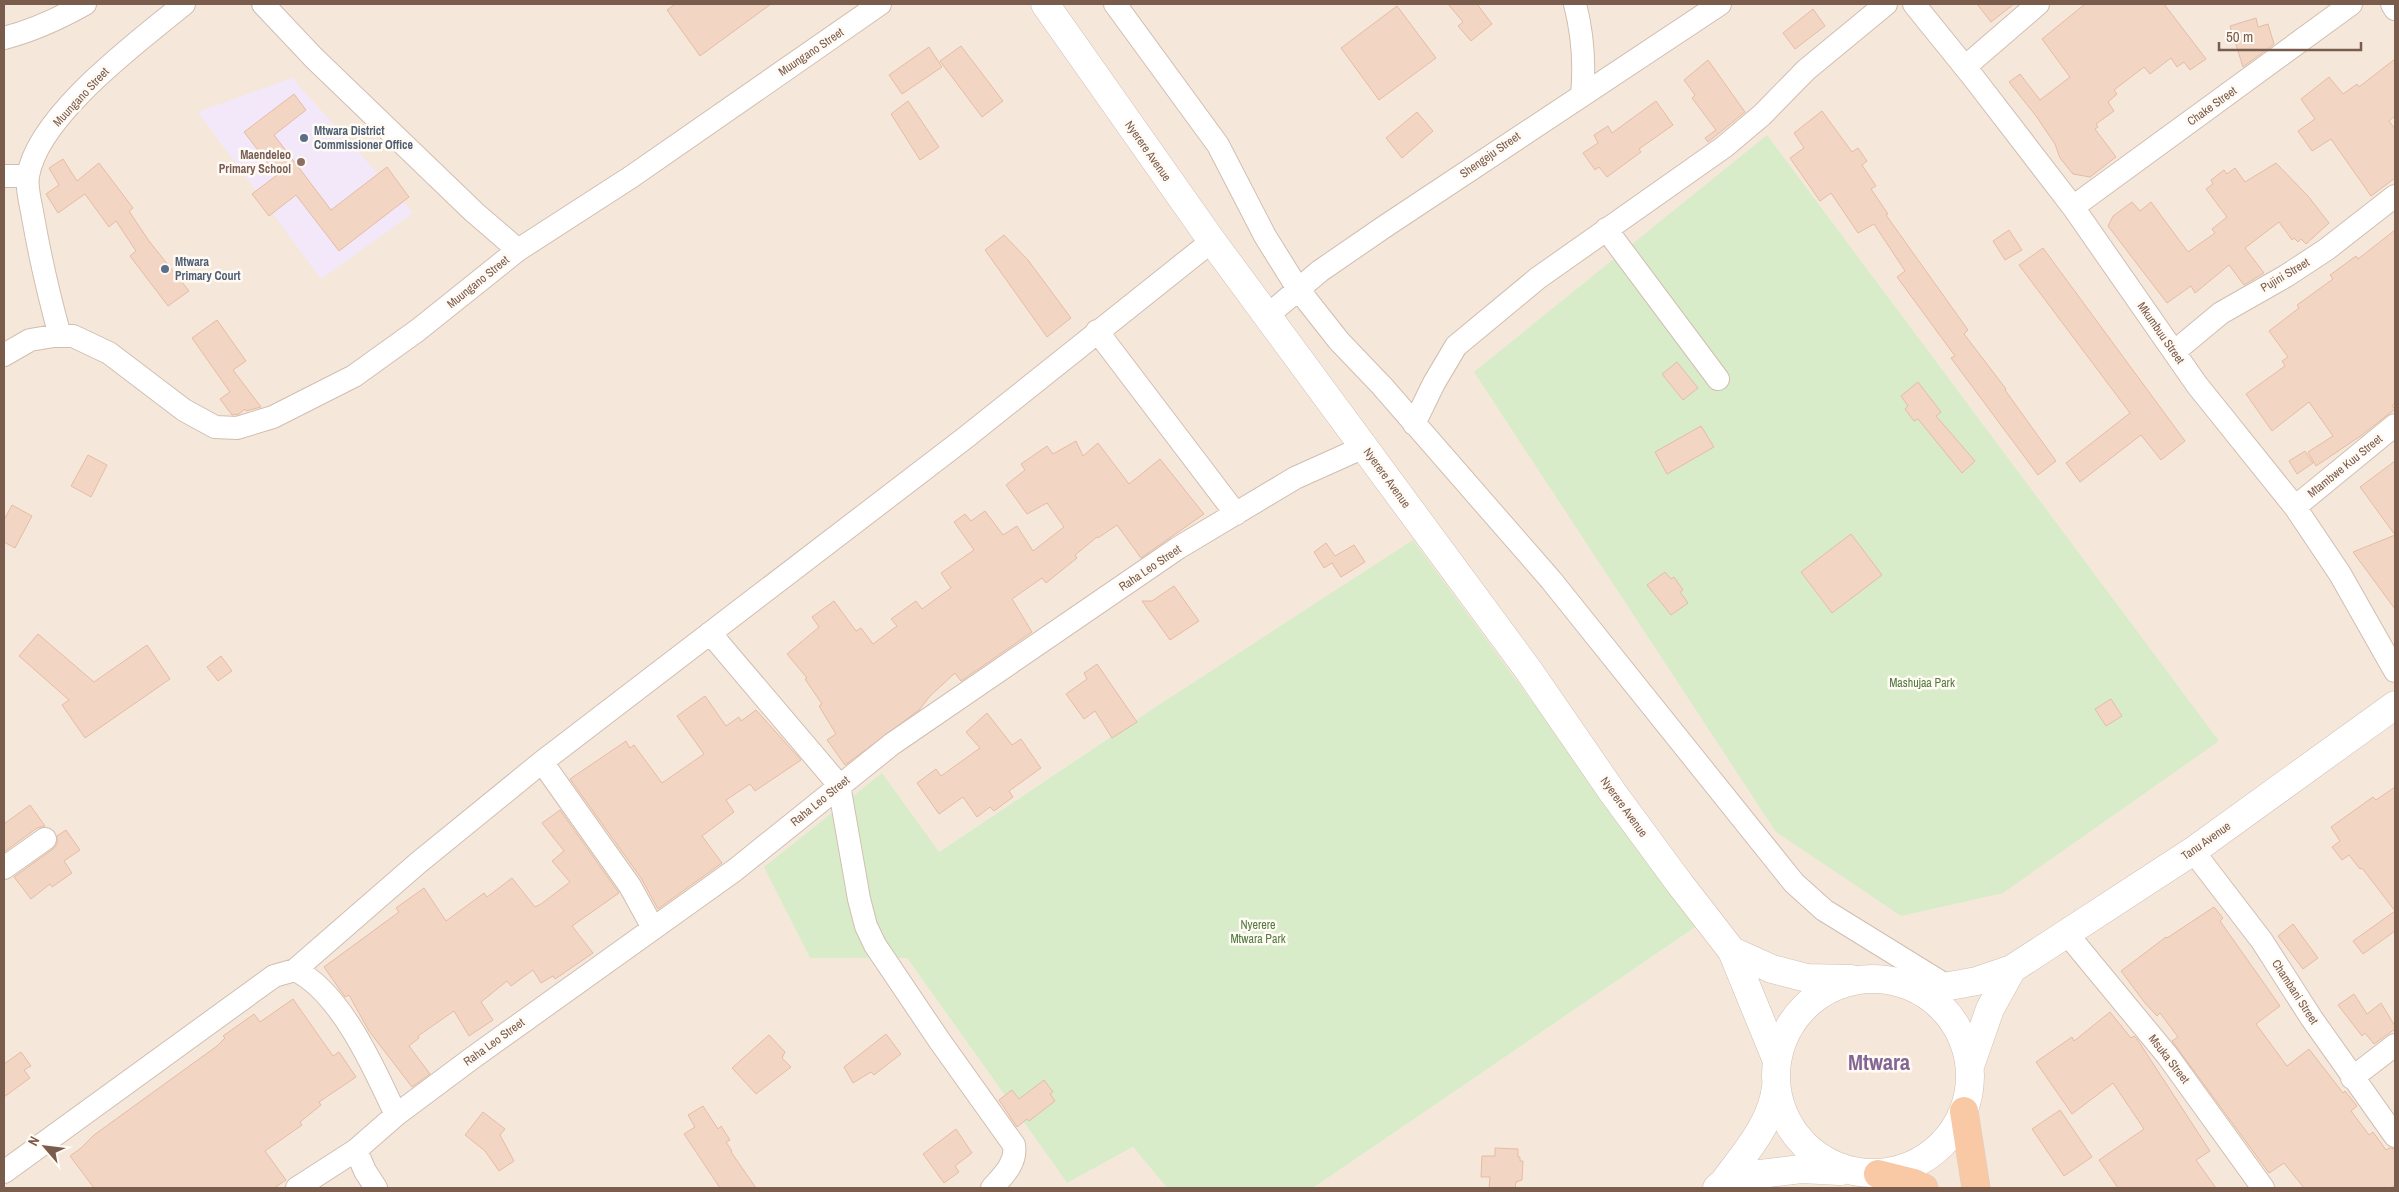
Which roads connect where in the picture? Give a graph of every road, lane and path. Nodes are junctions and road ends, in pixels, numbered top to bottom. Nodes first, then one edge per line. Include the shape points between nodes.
1 (85, 4) edge
2 (184, 4) edge
3 (263, 4) edge
4 (880, 4) edge
5 (1045, 4) edge
6 (1115, 4) edge
7 (1575, 4) edge
8 (1720, 4) edge
9 (1886, 4) edge
10 (1914, 4) edge
11 (2038, 4) edge
12 (2350, 4) edge
13 (2392, 4) edge
14 (2395, 9) edge
15 (4, 38) edge
16 (1965, 66) junction
17 (1582, 95) junction
18 (4, 176) edge
19 (28, 176) junction
20 (2395, 196) edge
21 (2073, 207) junction
22 (1606, 229) junction
23 (1212, 241) junction
24 (518, 250) junction
25 (1298, 289) junction
26 (1268, 315) junction
27 (1097, 331) junction
28 (60, 336) junction
29 (2174, 352) junction
30 (4, 355) edge
31 (1718, 380) dead end
32 (1414, 424) junction
33 (2395, 425) edge
34 (1364, 447) junction
35 (2295, 507) junction
36 (1236, 514) junction
37 (710, 634) junction
38 (2395, 671) edge
39 (2395, 706) edge
40 (542, 762) junction
41 (839, 784) junction
42 (45, 839) dead end
43 (2193, 851) junction
44 (4, 868) edge
45 (653, 928) junction
46 (2068, 935) junction
47 (1732, 950) junction
48 (2012, 969) junction
49 (295, 970) junction
50 (1865, 979) junction
51 (1934, 989) junction
52 (2395, 1045) edge
53 (1970, 1066) junction
54 (1777, 1073) junction
55 (2352, 1078) junction
56 (1964, 1111) junction
57 (396, 1115) junction
58 (2395, 1136) edge
59 (356, 1150) junction
60 (4, 1172) edge
61 (1865, 1173) junction
62 (1719, 1186) edge
63 (297, 1188) edge
64 (376, 1188) edge
65 (992, 1188) edge
66 (1924, 1188) edge
67 (1976, 1188) edge
68 (2263, 1188) edge

1 - 15 street via 35,28
2 - 19 street, Muungano Street via 117,59 58,118 37,150
3 - 24 street via 314,58
4 - 24 street, Muungano Street via 632,177
5 - 23 street, Nyerere Avenue
6 - 25 street via 1218,145 1265,236
7 - 17 street via 1585,58
8 - 17 street, Shengeju Street
9 - 22 street via 1806,70 1762,115 1724,147
10 - 16 street, Mkumbuu Street
11 - 16 street
12 - 21 street, Chake Street
13 - 14 street
16 - 21 street, Mkumbuu Street
17 - 25 street, Shengeju Street via 1520,134
18 - 19 street
19 - 28 street, Muungano Street via 44,278
20 - 29 street, Pujini Street via 2319,254 2221,313
21 - 29 street, Mkumbuu Street
22 - 31 street
22 - 32 street via 1531,284 1456,346
23 - 26 street, Nyerere Avenue
23 - 27 street
24 - 28 street, Muungano Street via 418,330 354,376 273,417 237,428 215,427 184,410 109,353 74,336
25 - 26 street, Shengeju Street
25 - 32 street via 1339,342
26 - 34 street, Nyerere Avenue
27 - 36 street
27 - 37 street via 980,426
28 - 30 street, Muungano Street via 30,340
29 - 35 street, Mkumbuu Street
32 - 51 street via 1551,580 1794,883 1824,910
33 - 35 street, Mtambwe Kuu Street
34 - 36 street, Raha Leo Street via 1295,478
34 - 47 street, Nyerere Avenue via 1554,705 1619,800
35 - 38 street, Mkumbuu Street via 2340,574
36 - 41 street, Raha Leo Street via 1170,554 892,744
37 - 40 street
37 - 41 street
39 - 43 street, Tanu Avenue
40 - 45 street via 630,886
40 - 49 street via 418,863
41 - 45 street, Raha Leo Street via 735,870
41 - 65 street via 859,899 875,945 1014,1145 1013,1161
42 - 44 street
43 - 46 street, Tanu Avenue
43 - 55 street, Chambani Street via 2262,941
45 - 57 street, Raha Leo Street
46 - 48 street, Tanu Avenue
46 - 68 street, Msuka Street via 2167,1055
47 - 50 street via 1772,969 1806,978
47 - 54 street
48 - 51 street, Tanu Avenue via 1977,981
48 - 53 street via 1990,1009
49 - 57 street via 309,977 329,998 360,1042
49 - 60 street via 274,976
50 - 51 street
50 - 54 street via 1834,987 1807,1005 1787,1031
51 - 53 street via 1962,1036
52 - 55 street
53 - 56 street
54 - 61 street via 1784,1116 1800,1142 1824,1161
54 - 62 street via 1774,1103 1760,1131
55 - 58 street, Chambani Street
56 - 61 street via 1945,1143 1914,1165
56 - 67 highway
57 - 59 street, Raha Leo Street
59 - 63 street, Raha Leo Street
59 - 64 street
61 - 62 street via 1800,1169 1760,1174
61 - 66 highway

